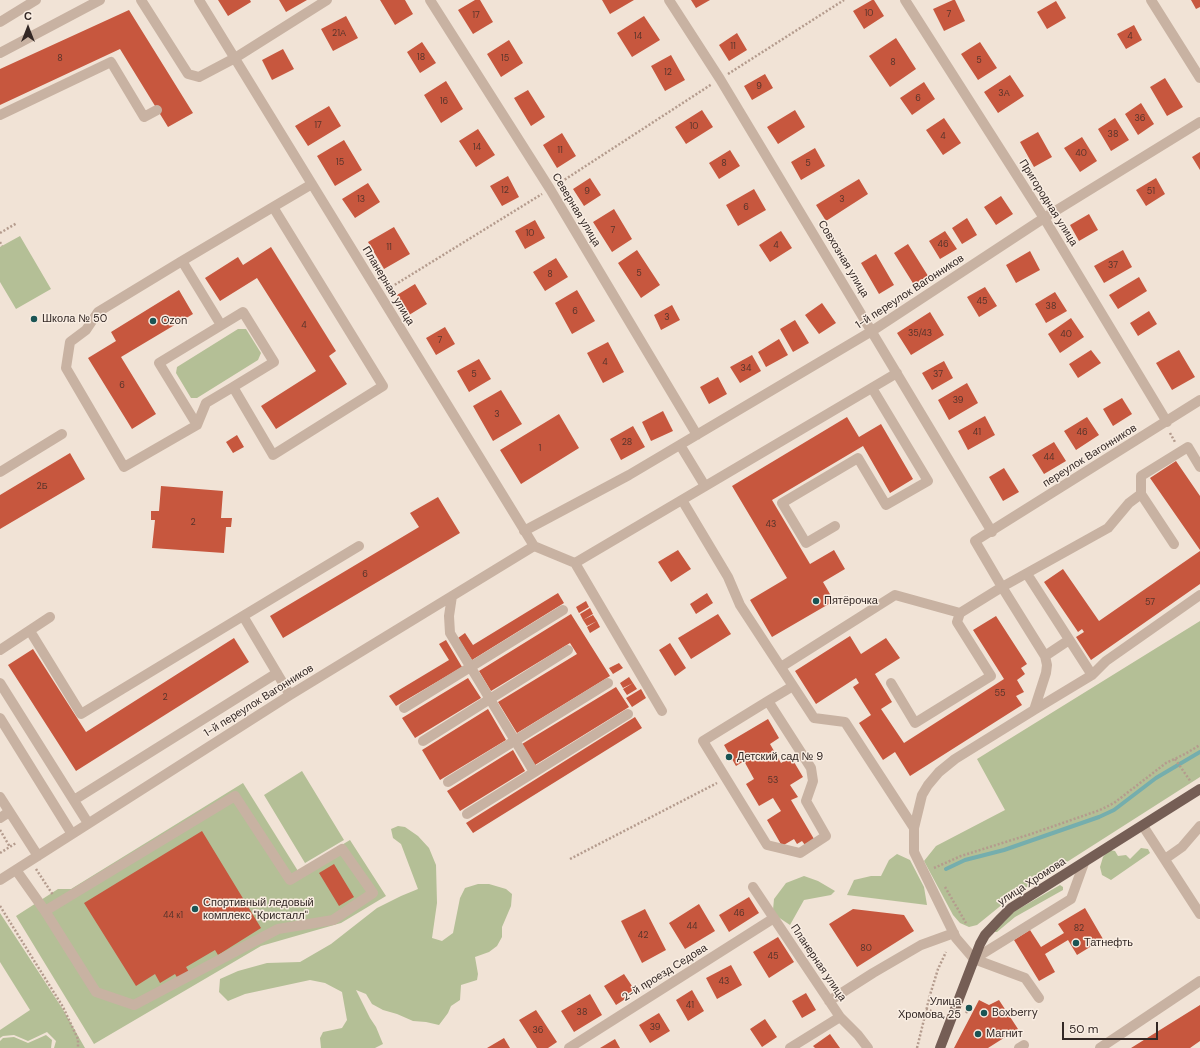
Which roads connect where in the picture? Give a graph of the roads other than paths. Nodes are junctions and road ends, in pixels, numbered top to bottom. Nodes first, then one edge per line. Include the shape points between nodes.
1 (36, 0) edge
2 (100, 0) edge
3 (141, 0) edge
4 (199, 0) edge
5 (327, 0) edge
6 (430, 0) edge
7 (669, 0) edge
8 (905, 0) edge
9 (1151, 0) edge
10 (0, 22) edge
11 (0, 53) edge
12 (235, 58) junction
13 (1200, 78) edge
14 (157, 110) dead end
15 (0, 115) edge
16 (1200, 122) edge
17 (312, 184) junction
18 (273, 207) junction
19 (1044, 218) junction
20 (182, 261) junction
21 (221, 325) junction
22 (872, 331) junction
23 (897, 373) junction
24 (233, 387) junction
25 (872, 388) junction
26 (1200, 400) edge
27 (1165, 423) junction
28 (197, 425) junction
29 (62, 434) dead end
30 (697, 435) junction
31 (680, 445) junction
32 (1197, 455) edge
33 (1200, 467) edge
34 (0, 472) edge
35 (705, 486) junction
36 (1141, 494) junction
37 (682, 500) junction
38 (835, 526) dead end
39 (524, 531) junction
40 (992, 532) junction
41 (1174, 544) dead end
42 (359, 546) dead end
43 (534, 546) junction
44 (575, 563) junction
45 (1027, 574) junction
46 (1002, 587) junction
47 (452, 596) junction
48 (1200, 596) edge
49 (563, 610) dead end
50 (960, 613) junction
51 (243, 616) junction
52 (50, 618) dead end
53 (30, 630) junction
54 (1069, 640) junction
55 (0, 650) edge
56 (568, 650) dead end
57 (1045, 656) junction
58 (470, 667) junction
59 (780, 667) junction
60 (277, 673) junction
61 (1092, 675) junction
62 (0, 683) edge
63 (608, 683) dead end
64 (891, 683) dead end
65 (793, 686) junction
66 (290, 695) junction
67 (490, 699) junction
68 (768, 701) junction
69 (404, 708) dead end
70 (1034, 710) junction
71 (662, 711) dead end
72 (628, 714) dead end
73 (0, 718) edge
74 (515, 740) junction
75 (423, 741) dead end
76 (534, 772) junction
77 (448, 782) dead end
78 (1200, 789) edge
79 (0, 797) edge
80 (74, 800) junction
81 (9, 812) junction
82 (467, 814) dead end
83 (0, 818) edge
84 (88, 823) junction
85 (1143, 826) junction
86 (914, 828) junction
87 (1199, 829) edge
88 (72, 834) junction
89 (38, 856) junction
90 (1164, 859) junction
91 (1084, 863) junction
92 (16, 870) junction
93 (0, 880) edge
94 (753, 887) dead end
95 (45, 911) junction
96 (1200, 914) edge
97 (774, 918) junction
98 (954, 933) junction
99 (974, 959) junction
100 (1200, 981) edge
101 (1039, 998) dead end
102 (829, 1001) junction
103 (840, 1017) junction
104 (569, 1048) edge
105 (790, 1048) edge
106 (868, 1048) edge
107 (940, 1048) edge
108 (1100, 1048) edge

1 - 10 street
2 - 11 street
3 - 12 street via 188,74 199,77
4 - 12 street, Планерная улица
5 - 12 street
6 - 30 street, Северная улица via 550,189
7 - 22 street, Совхозная улица via 720,79
8 - 19 street, Пригородная улица
9 - 13 street
12 - 17 street, Планерная улица
14 - 15 street via 144,117 111,62
16 - 19 street, 1-й переулок Вагонников
17 - 18 street
17 - 39 street, Планерная улица
18 - 20 street
18 - 24 street via 383,386 273,455
19 - 22 street, 1-й переулок Вагонников
19 - 27 street, Пригородная улица
20 - 21 street
20 - 28 street via 98,312 86,330 70,342 66,368 124,467
21 - 24 street via 244,312 274,362
21 - 28 street via 159,363
22 - 23 street, Совхозная улица
22 - 30 street, 1-й переулок Вагонников
23 - 25 street
23 - 40 street, Совхозная улица
24 - 28 street via 206,403
25 - 35 street
25 - 38 street via 928,481 886,505 858,458 782,503 806,543
26 - 27 street, переулок Вагонников
27 - 40 street, переулок Вагонников
29 - 34 street
30 - 31 street, 1-й переулок Вагонников
31 - 35 street
31 - 39 street, 1-й переулок Вагонников
32 - 33 street
32 - 36 street via 1188,446 1141,476
35 - 37 street
36 - 41 street
36 - 45 street via 1129,503 1108,528
37 - 44 street
37 - 59 street via 728,577 740,605
39 - 43 street, Планерная улица
40 - 46 street, переулок Вагонников via 975,541
42 - 51 street
43 - 44 street
43 - 47 street, 1-й переулок Вагонников
44 - 71 street
45 - 46 street
45 - 54 street
46 - 50 street
46 - 57 street
47 - 58 street via 450,633
47 - 66 street, 1-й переулок Вагонников
48 - 61 street via 1106,661
49 - 58 street
50 - 59 street via 896,595
50 - 64 street via 957,622 991,676 915,723
51 - 53 street via 81,714
51 - 60 street
52 - 53 street
53 - 55 street
54 - 57 street
54 - 61 street
56 - 67 street
57 - 70 street via 1046,673
58 - 67 street
58 - 69 street
59 - 65 street
60 - 66 street
60 - 80 street
61 - 70 street
62 - 80 street
63 - 74 street
65 - 68 street
65 - 86 street via 814,718 845,722
66 - 84 street, 1-й переулок Вагонников
67 - 74 street
67 - 75 street
68 - 68 street via 811,768 813,780 806,801 826,836 800,853 766,845 703,741
70 - 86 street via 955,759 939,772 922,795
72 - 76 street
73 - 88 street
74 - 76 street
74 - 77 street
76 - 82 street
78 - 85 main road, улица Хромова
79 - 81 street
80 - 84 street
81 - 83 street
81 - 89 street
84 - 88 street, 1-й переулок Вагонников
85 - 90 street
85 - 91 main road, улица Хромова
86 - 98 street via 914,852
87 - 90 street via 1182,847
88 - 89 street, 1-й переулок Вагонников
89 - 92 street, 1-й переулок Вагонников
90 - 96 street
91 - 99 main road, улица Хромова via 1011,908 985,936
91 - 99 street via 1070,899
92 - 93 street, 1-й переулок Вагонников
92 - 95 street
94 - 97 street, Планерная улица
95 - 95 street via 235,796 290,880 342,849 373,893 333,920 278,929 134,1005 96,992
97 - 102 street, Планерная улица
97 - 104 street, 2-й проезд Седова
98 - 99 street
98 - 102 street via 921,945
99 - 101 street via 1025,978
99 - 107 main road, улица Хромова
100 - 108 street
102 - 103 street, Планерная улица
103 - 105 street
103 - 106 street, Планерная улица

